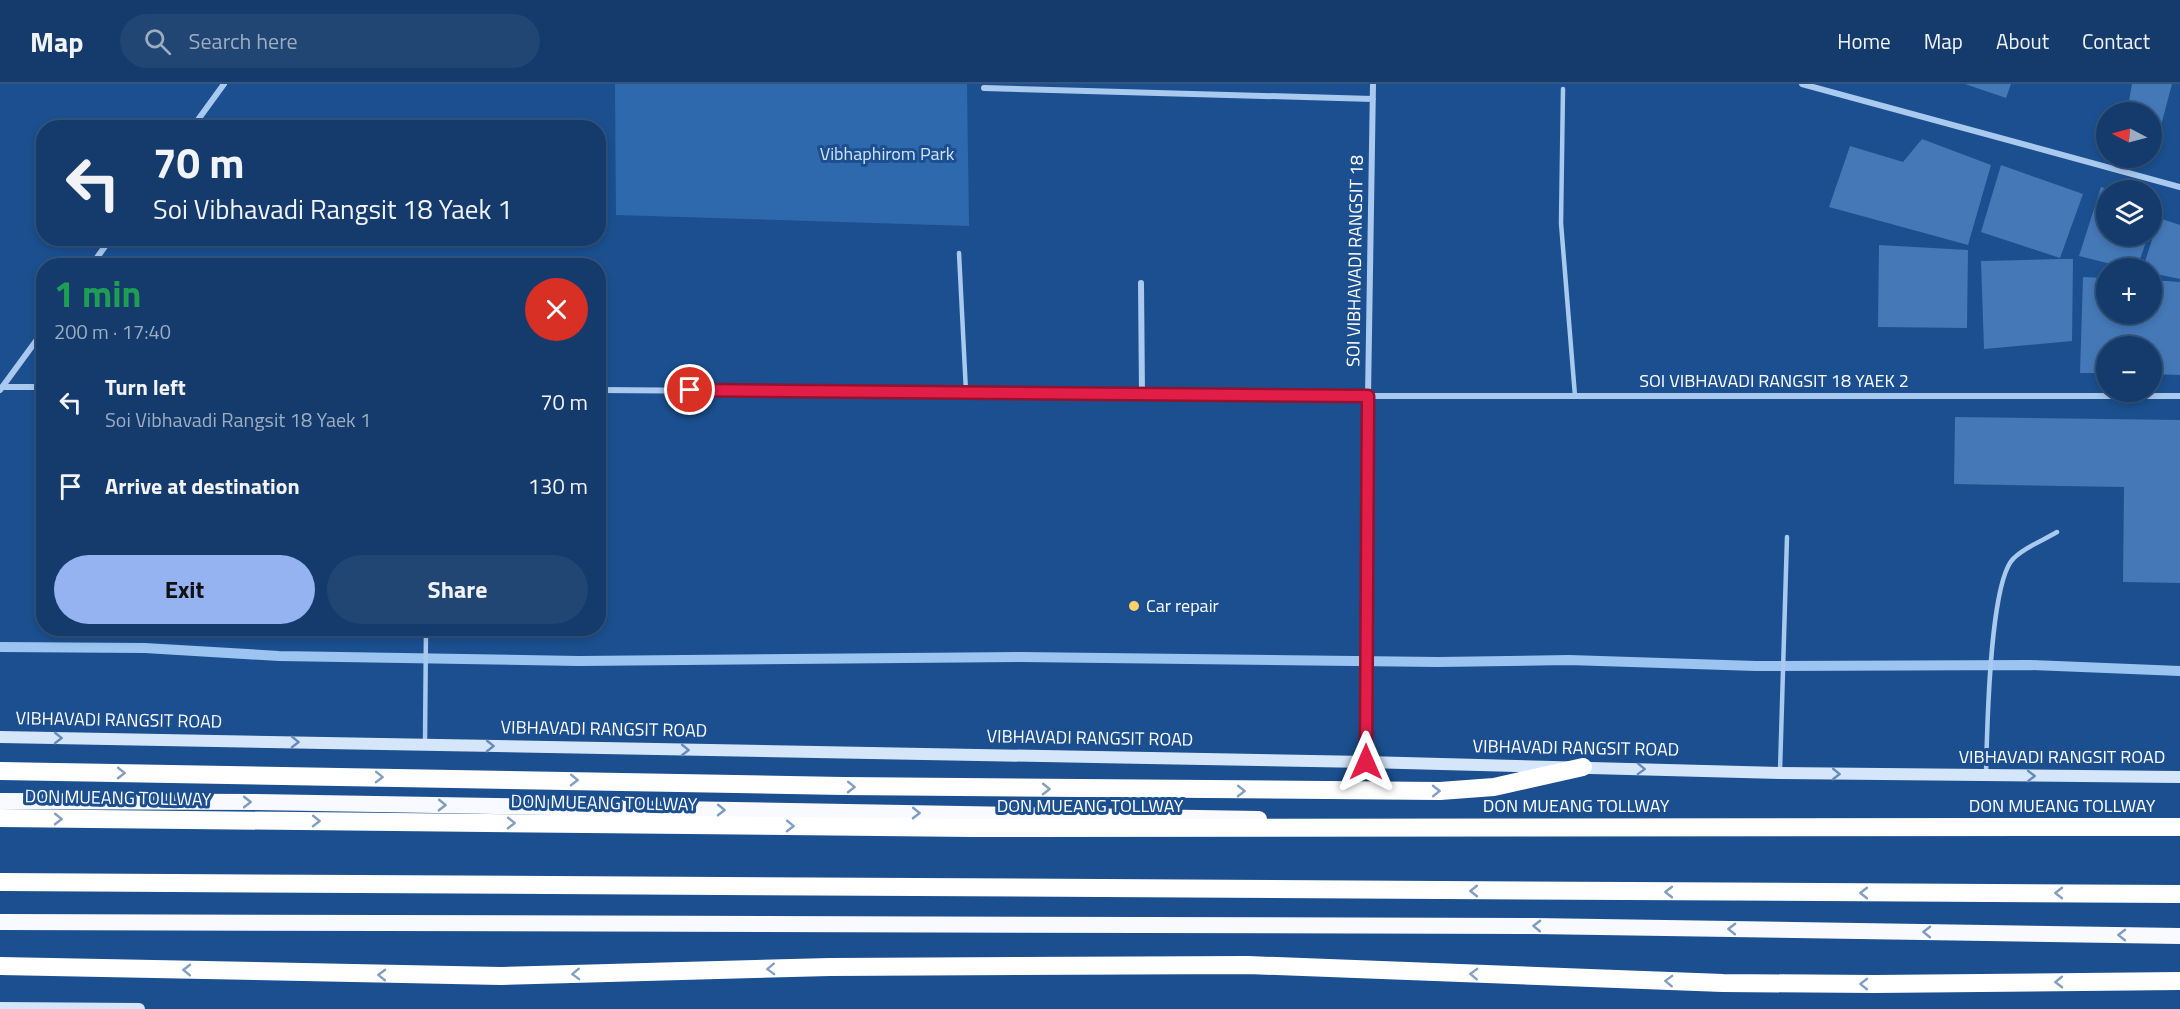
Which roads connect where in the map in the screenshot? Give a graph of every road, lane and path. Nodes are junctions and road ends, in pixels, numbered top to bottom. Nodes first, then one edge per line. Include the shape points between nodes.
1 (224, 84) edge
2 (1373, 84) edge
3 (1802, 84) edge
4 (984, 88) dead end
5 (1563, 89) dead end
6 (1373, 99) junction
7 (198, 120) edge
8 (2180, 187) edge
9 (959, 253) dead end
10 (1141, 283) dead end
11 (36, 341) edge
12 (36, 387) edge
13 (1, 388) edge
14 (606, 390) edge
15 (966, 392) junction
16 (1142, 394) junction
17 (1368, 396) junction
18 (1575, 396) junction
19 (2180, 396) edge
20 (2057, 532) dead end
21 (1787, 537) dead end
22 (426, 636) edge
23 (0, 737) edge
24 (425, 745) junction
25 (1366, 762) junction
26 (1583, 767) junction
27 (0, 771) edge
28 (1780, 773) junction
29 (1986, 776) junction
30 (2180, 777) edge
31 (0, 801) edge
32 (0, 818) edge
33 (2180, 821) edge
34 (2180, 827) edge
35 (0, 882) edge
36 (2180, 894) edge
37 (0, 922) edge
38 (2180, 936) edge
39 (0, 966) edge
40 (2180, 981) edge
41 (0, 1008) edge
42 (139, 1009) edge

1 - 7 street
2 - 6 street, SOI VIBHAVADI RANGSIT 18
3 - 8 street
4 - 6 street
5 - 18 lane via 1560,223
6 - 17 street, SOI VIBHAVADI RANGSIT 18
9 - 15 lane
10 - 16 street
11 - 13 street
12 - 13 street
14 - 15 street, SOI VIBHAVADI RANGSIT 18 YAEK 2
15 - 16 street, SOI VIBHAVADI RANGSIT 18 YAEK 2
16 - 17 street, SOI VIBHAVADI RANGSIT 18 YAEK 2
17 - 18 street, SOI VIBHAVADI RANGSIT 18 YAEK 2
17 - 25 street, SOI VIBHAVADI RANGSIT 18
18 - 19 street, SOI VIBHAVADI RANGSIT 18 YAEK 2
20 - 29 lane via 2013,558 2002,585 1989,679
21 - 28 lane
22 - 24 lane
23 -> 24 main road, VIBHAVADI RANGSIT ROAD
24 -> 25 main road, VIBHAVADI RANGSIT ROAD
25 - 26 main road, VIBHAVADI RANGSIT ROAD
27 -> 26 highway via 866,787 1440,791 1494,787
26 -> 28 main road, VIBHAVADI RANGSIT ROAD
28 -> 29 main road, VIBHAVADI RANGSIT ROAD
29 -> 30 main road, VIBHAVADI RANGSIT ROAD
31 -> 33 highway via 1277,819
32 -> 34 highway, DON MUEANG TOLLWAY via 972,828
36 -> 35 highway
38 -> 37 highway via 1522,926
40 -> 39 highway via 1816,984 1248,965 830,967 501,976
41 - 42 main road

